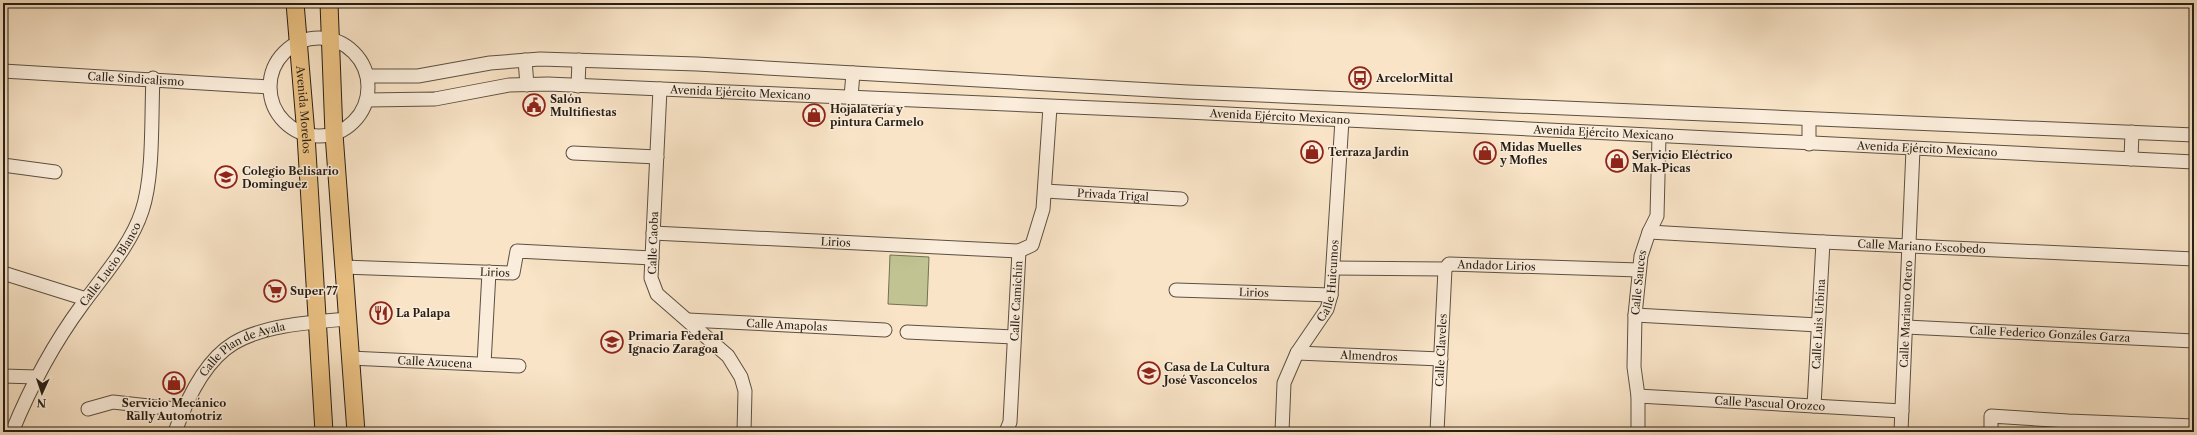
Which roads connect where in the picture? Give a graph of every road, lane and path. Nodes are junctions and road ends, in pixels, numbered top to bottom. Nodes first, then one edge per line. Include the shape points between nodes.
1 (295, 3) edge
2 (329, 3) edge
3 (331, 39) junction
4 (297, 42) junction
5 (525, 60) junction
6 (579, 60) junction
7 (3, 71) edge
8 (853, 73) junction
9 (367, 76) junction
10 (153, 78) junction
11 (527, 85) junction
12 (578, 86) junction
13 (269, 87) junction
14 (660, 89) junction
15 (1188, 92) junction
16 (851, 97) junction
17 (367, 100) junction
18 (1486, 104) junction
19 (1050, 107) junction
20 (1187, 112) junction
21 (1809, 119) junction
22 (1342, 120) junction
23 (1486, 127) junction
24 (2132, 132) junction
25 (334, 134) junction
26 (306, 135) junction
27 (2194, 135) edge
28 (1659, 136) junction
29 (1809, 144) junction
30 (1913, 149) junction
31 (573, 154) dead end
32 (657, 157) junction
33 (2131, 159) junction
34 (2194, 162) edge
35 (3, 165) edge
36 (55, 172) dead end
37 (1044, 191) junction
38 (1182, 199) dead end
39 (1649, 232) junction
40 (653, 233) junction
41 (1823, 242) junction
42 (1909, 245) junction
43 (1019, 251) junction
44 (652, 258) junction
45 (2194, 259) edge
46 (344, 267) junction
47 (1333, 268) junction
48 (1445, 269) junction
49 (1639, 270) junction
50 (489, 272) junction
51 (3, 273) edge
52 (1176, 290) dead end
53 (1331, 295) junction
54 (86, 299) junction
55 (1635, 315) junction
56 (347, 320) junction
57 (688, 320) junction
58 (316, 322) junction
59 (1818, 325) junction
60 (1906, 327) junction
61 (885, 330) dead end
62 (907, 332) dead end
63 (1014, 337) junction
64 (2194, 341) edge
65 (1297, 352) junction
66 (350, 358) junction
67 (1441, 359) junction
68 (484, 364) junction
69 (520, 366) dead end
70 (3, 376) edge
71 (37, 377) junction
72 (1638, 396) junction
73 (1814, 406) junction
74 (88, 409) dead end
75 (184, 410) junction
76 (1902, 412) junction
77 (2194, 426) edge
78 (2080, 427) edge
79 (12, 432) edge
80 (175, 432) edge
81 (324, 432) edge
82 (356, 432) edge
83 (744, 432) edge
84 (1006, 432) edge
85 (1282, 432) edge
86 (1437, 432) edge
87 (1638, 432) edge
88 (1901, 432) edge
89 (1991, 432) edge

1 - 4 main road, Avenida Morelos
2 - 3 main road
3 - 4 street via 314,38
3 - 9 street via 344,44 354,53 362,63
3 - 25 main road
4 - 13 street via 277,60 271,73
4 - 26 main road, Avenida Morelos
5 - 6 street, Avenida Ejército Mexicano
5 - 9 street, Avenida Ejército Mexicano via 490,63 418,76
5 - 11 street
6 - 8 street, Avenida Ejército Mexicano
6 - 12 street
7 - 10 street, Calle Sindicalismo
8 - 15 street, Avenida Ejército Mexicano
8 - 16 street
9 - 17 street
10 - 13 street, Calle Sindicalismo
10 - 54 street, Calle Lucio Blanco via 147,189 142,210 135,228
11 - 12 street, Avenida Ejército Mexicano
11 - 17 street, Avenida Ejército Mexicano via 509,85 435,99
12 - 14 street, Avenida Ejército Mexicano
13 - 26 street via 272,103 279,117 291,128
14 - 16 street, Avenida Ejército Mexicano
14 - 32 street, Calle Caoba
15 - 18 street, Avenida Ejército Mexicano
15 - 20 street
16 - 19 street, Avenida Ejército Mexicano
17 - 25 street via 355,121
18 - 21 street, Avenida Ejército Mexicano
18 - 23 street
19 - 20 street, Avenida Ejército Mexicano
19 - 37 street, Calle Camichín
20 - 22 street, Avenida Ejército Mexicano
21 - 24 street, Avenida Ejército Mexicano
21 - 29 street
22 - 23 street, Avenida Ejército Mexicano
22 - 47 street, Calle Huicumos
23 - 28 street, Avenida Ejército Mexicano
24 - 27 street, Avenida Ejército Mexicano
24 - 33 street
25 - 26 street
25 - 46 main road
26 - 58 main road, Avenida Morelos
28 - 29 street, Avenida Ejército Mexicano
28 - 39 street, Calle Sauces via 1657,216
29 - 30 street, Avenida Ejército Mexicano
30 - 33 street, Avenida Ejército Mexicano
30 - 42 street, Calle Mariano Otero
31 - 32 street
32 - 40 street, Calle Caoba
33 - 34 street, Avenida Ejército Mexicano
35 - 36 street
37 - 38 street, Privada Trigal
37 - 43 street, Calle Camichín via 1043,209 1032,245
39 - 41 street, Calle Mariano Escobedo
39 - 49 street, Calle Sauces
40 - 43 street, Lirios
40 - 44 street, Calle Caoba
41 - 42 street, Calle Mariano Escobedo
41 - 59 street, Calle Luis Urbina
42 - 45 street, Calle Mariano Escobedo
42 - 60 street, Calle Mariano Otero
43 - 63 street, Calle Camichín
44 - 50 street, Lirios via 517,250 513,272
44 - 57 street, Calle Caoba via 651,278 657,294
46 - 50 street, Lirios
46 - 56 main road
47 - 48 street, Andador Lirios
47 - 53 street, Calle Huicumos
48 - 49 street, Andador Lirios via 1449,264
48 - 67 street, Calle Claveles
49 - 55 street, Calle Sauces
50 - 68 street
51 - 54 street
52 - 53 street, Lirios
53 - 65 street, Calle Huicumos via 1327,310
54 - 71 street, Calle Lucio Blanco
55 - 59 street
55 - 72 street, Calle Sauces via 1634,368
56 - 58 street, Calle Plan de Ayala
56 - 66 main road
57 - 61 street, Calle Amapolas
57 - 83 street, Calle Caoba via 728,356 741,377 745,391
58 - 75 street, Calle Plan de Ayala via 256,334 233,344 201,378
58 - 81 main road, Avenida Morelos
59 - 73 street, Calle Luis Urbina
60 - 64 street, Calle Federico Gonzáles Garza
60 - 76 street, Calle Mariano Otero
62 - 63 street
63 - 84 street, Calle Camichín via 1010,422
65 - 67 street, Almendros
65 - 85 street, Calle Huicumos via 1284,383
66 - 68 street, Calle Azucena
66 - 82 main road
67 - 86 street, Calle Claveles
68 - 69 street, Calle Azucena
70 - 71 street
71 - 79 street, Calle Lucio Blanco
72 - 73 street, Calle Pascual Orozco
72 - 87 street, Calle Sauces
73 - 76 street, Calle Pascual Orozco
74 - 75 street via 112,402
75 - 80 street, Calle Plan de Ayala
76 - 88 street, Calle Mariano Otero
77 - 78 street
78 - 89 street via 1991,416

